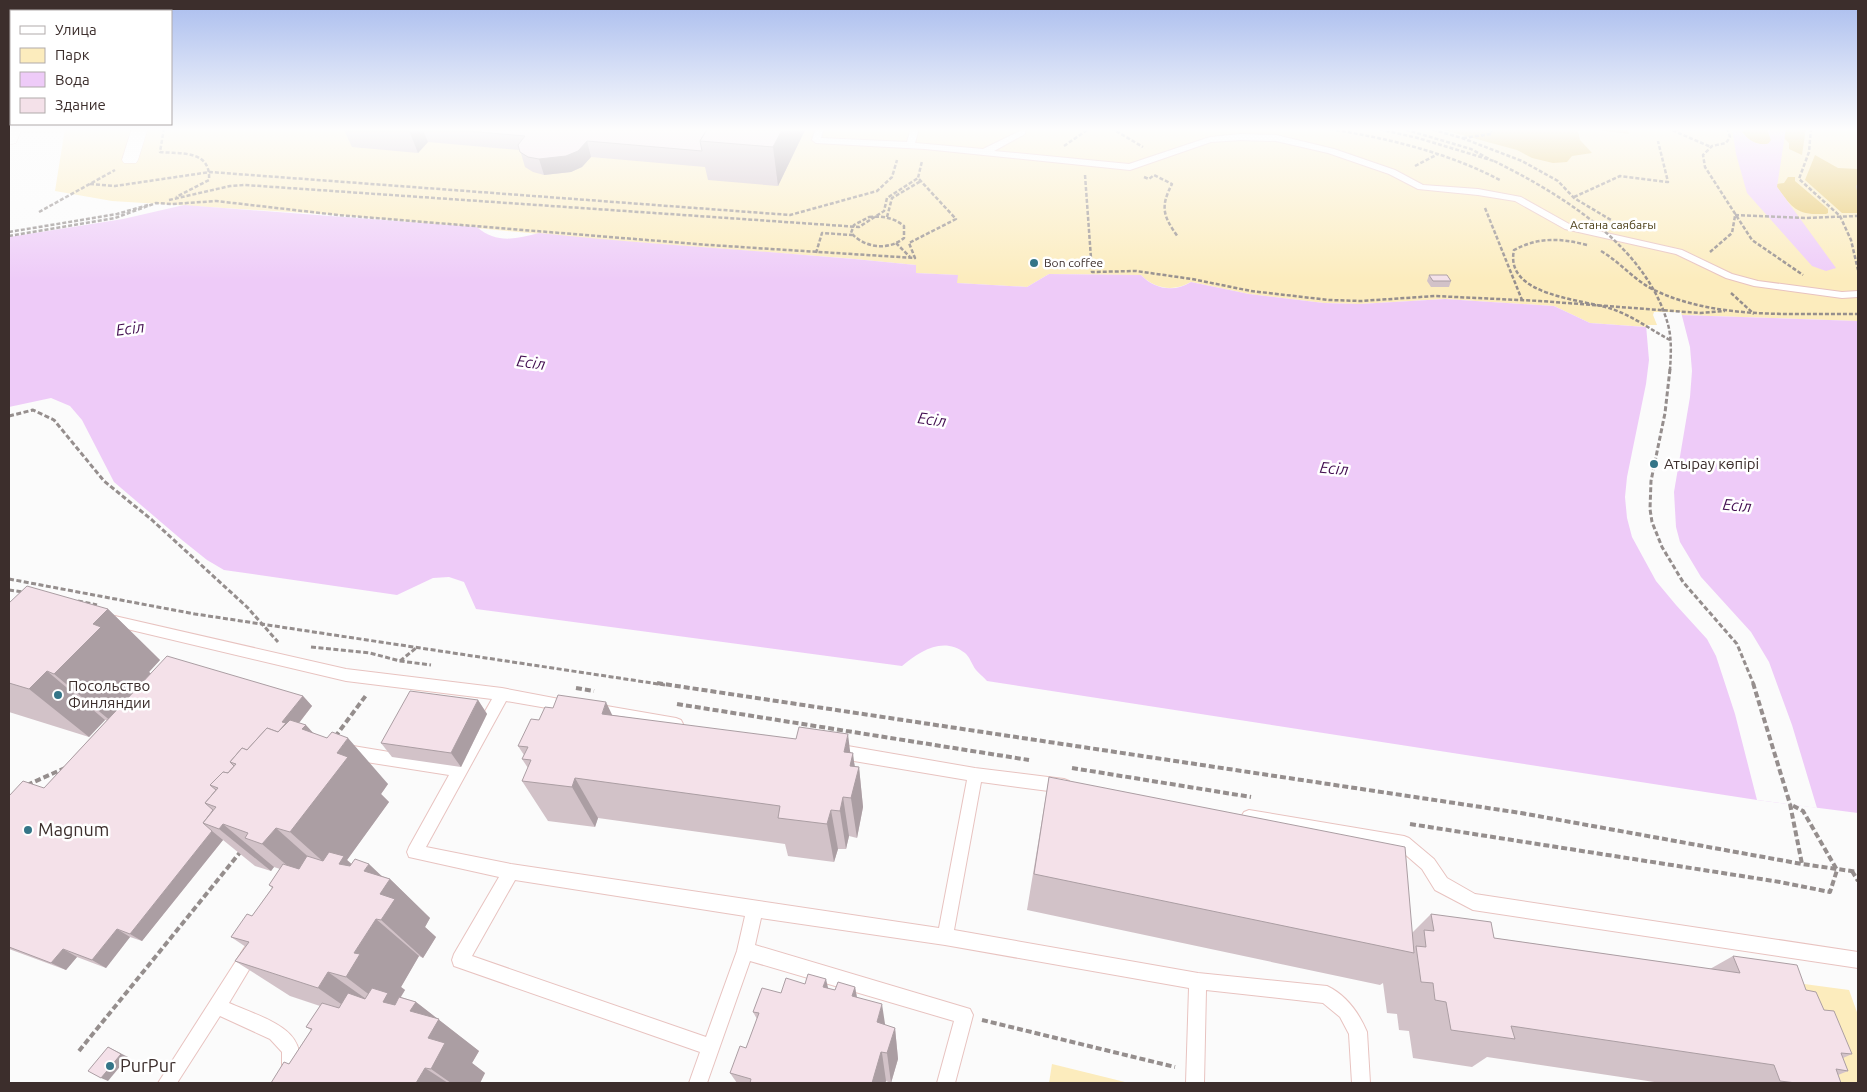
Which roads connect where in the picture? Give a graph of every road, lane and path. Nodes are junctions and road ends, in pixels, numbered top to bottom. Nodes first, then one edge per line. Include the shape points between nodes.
1 (99, 179) edge
2 (163, 179) edge
3 (209, 179) edge
4 (302, 179) edge
5 (890, 179) edge
6 (920, 179) junction
7 (1085, 179) edge
8 (1162, 179) edge
9 (1406, 179) edge
10 (1529, 179) edge
11 (1554, 179) edge
12 (1614, 179) edge
13 (1644, 179) edge
14 (1667, 179) edge
15 (1712, 179) edge
16 (1800, 179) edge
17 (90, 184) junction
18 (1478, 192) junction
19 (1574, 198) junction
20 (169, 200) junction
21 (156, 203) junction
22 (40, 212) dead end
23 (1735, 215) junction
24 (876, 216) junction
25 (1840, 216) junction
26 (1858, 216) edge
27 (887, 217) junction
28 (1614, 222) dead end
29 (854, 227) junction
30 (9, 234) edge
31 (852, 235) junction
32 (1178, 237) dead end
33 (896, 243) junction
34 (1592, 246) dead end
35 (1601, 251) dead end
36 (816, 253) junction
37 (911, 258) junction
38 (1791, 266) dead end
39 (1858, 270) edge
40 (1858, 294) edge
41 (1522, 300) junction
42 (1725, 311) junction
43 (1858, 314) edge
44 (1670, 341) junction
45 (9, 416) edge
46 (9, 579) edge
47 (9, 590) edge
48 (25, 592) edge
49 (68, 599) edge
50 (106, 607) edge
51 (93, 616) edge
52 (264, 625) junction
53 (269, 640) dead end
54 (278, 642) junction
55 (284, 643) dead end
56 (308, 646) dead end
57 (417, 647) junction
58 (400, 661) junction
59 (437, 666) dead end
60 (380, 679) junction
61 (574, 688) dead end
62 (604, 693) dead end
63 (502, 694) junction
64 (673, 704) dead end
65 (689, 726) edge
66 (817, 748) edge
67 (325, 749) joint
68 (1036, 762) dead end
69 (70, 765) edge
70 (1066, 767) dead end
71 (460, 770) junction
72 (975, 774) junction
73 (26, 786) edge
74 (1074, 788) edge
75 (1260, 799) dead end
76 (1790, 804) junction
77 (1239, 815) edge
78 (1406, 823) dead end
79 (249, 842) edge
80 (1802, 864) junction
81 (1837, 870) junction
82 (511, 872) junction
83 (1852, 872) junction
84 (1858, 872) edge
85 (1858, 881) edge
86 (755, 909) junction
87 (945, 937) junction
88 (252, 951) edge
89 (745, 951) junction
90 (1858, 960) edge
91 (1198, 981) junction
92 (217, 1006) junction
93 (964, 1015) junction
94 (710, 1047) junction
95 (79, 1051) dead end
96 (1195, 1078) edge
97 (167, 1083) edge
98 (284, 1083) edge
99 (698, 1083) edge
100 (946, 1083) edge
101 (1361, 1083) edge

1 - 17 path
2 - 17 path via 115,186
3 - 20 path
4 - 5 path via 790,216 878,191
6 - 24 path via 887,198 884,211
6 - 27 path via 892,198
6 - 37 path via 956,219 909,243 915,258
7 - 41 path via 1092,272 1136,271 1251,291 1329,300 1435,296
8 - 32 path via 1172,184 1164,199 1163,212
9 - 18 lane via 1421,187
10 - 44 path, bridge via 1597,226 1620,247 1641,272 1659,302
11 - 19 path
12 - 19 path
13 - 14 path via 1668,182
15 - 23 path
16 - 25 path
17 - 22 path
18 - 40 lane via 1518,200 1568,227 1679,252 1730,276 1757,284 1842,295
18 - 41 path
19 - 28 path
20 - 21 path
20 - 29 path via 246,185
21 - 30 path via 115,218
21 - 36 path via 216,201 338,215
23 - 25 path
23 - 38 path via 1752,240
24 - 27 path
24 - 29 path via 861,220
25 - 26 path
25 - 39 path via 1851,240
27 - 33 path via 900,222 906,230
29 - 31 path
31 - 33 path via 855,240 869,246
31 - 36 path via 822,233
33 - 37 path
34 - 44 path, bridge via 1564,240 1527,242 1514,250 1512,261 1517,273 1527,283 1567,299 1612,309
35 - 42 path, bridge via 1612,256 1652,289 1688,303
36 - 37 path
41 - 42 path via 1700,313
42 - 43 path via 1754,315
44 - 76 path, bridge via 1669,387 1651,481 1652,520 1658,538 1681,579 1732,636 1741,651
45 - 52 path via 33,410 54,420 104,481 248,607
46 - 52 path
47 - 48 path
49 - 50 path
51 - 60 lane
52 - 54 path
52 - 57 path
53 - 54 path
54 - 55 path
56 - 58 path via 370,653
57 - 58 path
57 - 80 path via 1522,813
58 - 59 path
58 - 60 path
60 - 63 lane
60 - 67 path
61 - 62 path
63 - 65 lane
63 - 71 lane
64 - 68 path
66 - 72 lane
67 - 71 lane
69 - 73 path
70 - 75 path
71 - 82 lane via 415,852
72 - 74 lane
72 - 87 lane
76 - 80 path
76 - 81 path via 1803,811
77 - 90 lane via 1404,842 1428,864 1441,884 1473,902
78 - 81 path via 1830,892
79 - 95 path
80 - 81 path
81 - 83 path
82 - 86 lane
82 - 94 lane via 460,960
83 - 84 path
83 - 85 path
86 - 87 lane
86 - 89 lane
87 - 91 lane
88 - 92 lane
89 - 93 lane
89 - 94 lane
91 - 96 lane
91 - 101 lane via 1327,995 1346,1011 1358,1032
92 - 97 lane
92 - 98 lane via 276,1033 291,1048 291,1068
93 - 96 path
93 - 100 lane
94 - 99 lane

